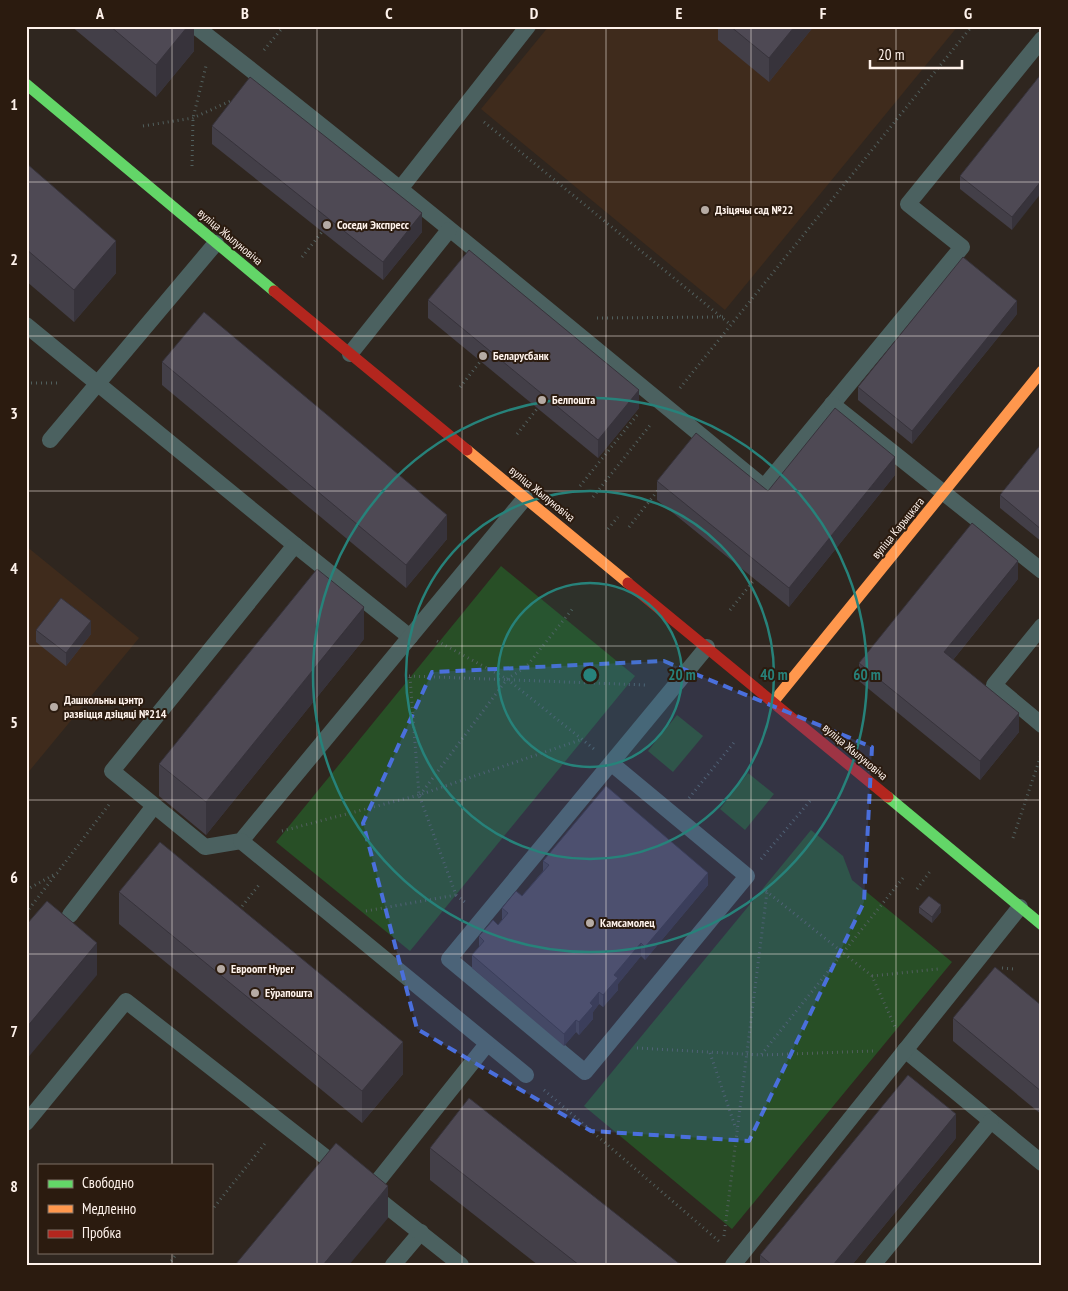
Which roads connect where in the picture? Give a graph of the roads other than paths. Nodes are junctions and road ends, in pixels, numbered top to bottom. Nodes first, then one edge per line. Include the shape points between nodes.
1 (195, 26) edge
2 (528, 26) edge
3 (1042, 39) edge
4 (26, 84) edge
5 (400, 189) junction
6 (449, 230) junction
7 (216, 243) junction
8 (26, 325) edge
9 (350, 354) junction
10 (1042, 371) edge
11 (98, 384) junction
12 (832, 404) junction
13 (50, 440) dead end
14 (944, 493) junction
15 (525, 498) junction
16 (295, 545) junction
17 (1042, 571) edge
18 (1042, 626) edge
19 (414, 632) junction
20 (707, 647) junction
21 (774, 701) junction
22 (1042, 725) edge
23 (611, 763) junction
24 (154, 806) junction
25 (241, 841) junction
26 (1020, 908) junction
27 (70, 914) dead end
28 (1042, 925) edge
29 (487, 1044) junction
30 (905, 1050) junction
31 (526, 1075) road end
32 (991, 1121) junction
33 (26, 1123) edge
34 (1042, 1163) edge
35 (369, 1192) junction
36 (421, 1232) junction
37 (393, 1265) edge
38 (461, 1265) edge
39 (733, 1265) edge
40 (873, 1265) edge

1 - 5 lane
2 - 5 lane
3 - 12 lane via 908,204 962,247
4 - 7 main road, вуліца Жылуновіча
5 - 6 lane
6 - 9 lane
6 - 12 lane via 764,487
7 - 9 main road, вуліца Жылуновіча
7 - 11 lane
8 - 11 lane
9 - 15 main road, вуліца Жылуновіча
10 - 14 main road, вуліца Карыцкага
11 - 13 lane
11 - 16 lane
12 - 14 lane
14 - 17 lane
14 - 21 main road, вуліца Карыцкага
15 - 19 lane
15 - 20 main road, вуліца Жылуновіча
16 - 19 lane
16 - 24 lane via 112,771
18 - 22 lane via 994,685
19 - 25 lane
20 - 21 main road, вуліца Жылуновіча
20 - 23 lane
21 - 26 main road, вуліца Жылуновіча
23 - 23 lane via 747,876 585,1072 449,959
24 - 25 lane via 205,848
24 - 27 lane
25 - 29 lane
26 - 28 main road, вуліца Жылуновіча
26 - 30 lane
29 - 31 lane
29 - 35 lane
30 - 32 lane
30 - 39 lane
32 - 34 lane
32 - 40 lane
33 - 35 lane via 126,1001
35 - 36 lane
36 - 37 lane
36 - 38 lane

